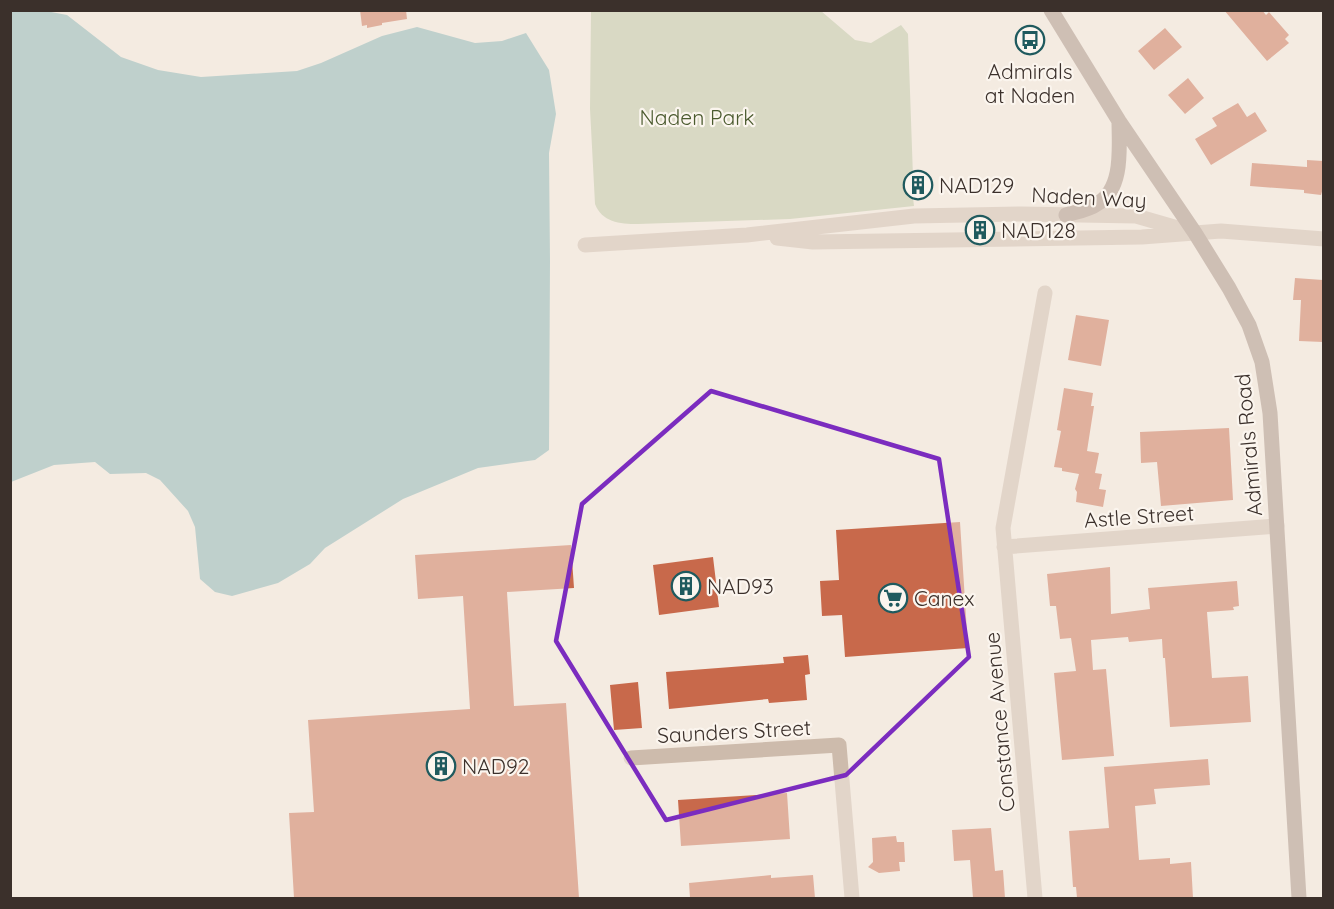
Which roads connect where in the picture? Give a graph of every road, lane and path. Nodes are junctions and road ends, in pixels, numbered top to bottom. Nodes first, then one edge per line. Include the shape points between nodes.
1 (1051, 10) edge
2 (1119, 121) junction
3 (1066, 215) junction
4 (1195, 233) junction
5 (747, 235) junction
6 (1323, 239) edge
7 (585, 245) dead end
8 (1045, 293) dead end
9 (1276, 526) junction
10 (1004, 547) junction
11 (631, 758) dead end
12 (852, 898) edge
13 (1035, 898) edge
14 (1299, 898) edge

1 - 2 main road, Admirals Road
2 - 3 main road via 1118,172 1109,194 1098,204
2 - 4 main road, Admirals Road
3 - 4 street, Naden Way via 1136,216
3 - 5 street, Naden Way via 914,216
4 - 5 street, Naden Way via 813,242
4 - 6 street via 1221,231
4 - 9 main road, Admirals Road via 1244,316 1262,362 1270,413
5 - 7 street, Naden Way
8 - 10 street, Constance Avenue via 1003,528
9 - 10 street, Astle Street
9 - 14 main road, Admirals Road
10 - 13 street, Constance Avenue
11 - 12 street, Saunders Street via 839,746

